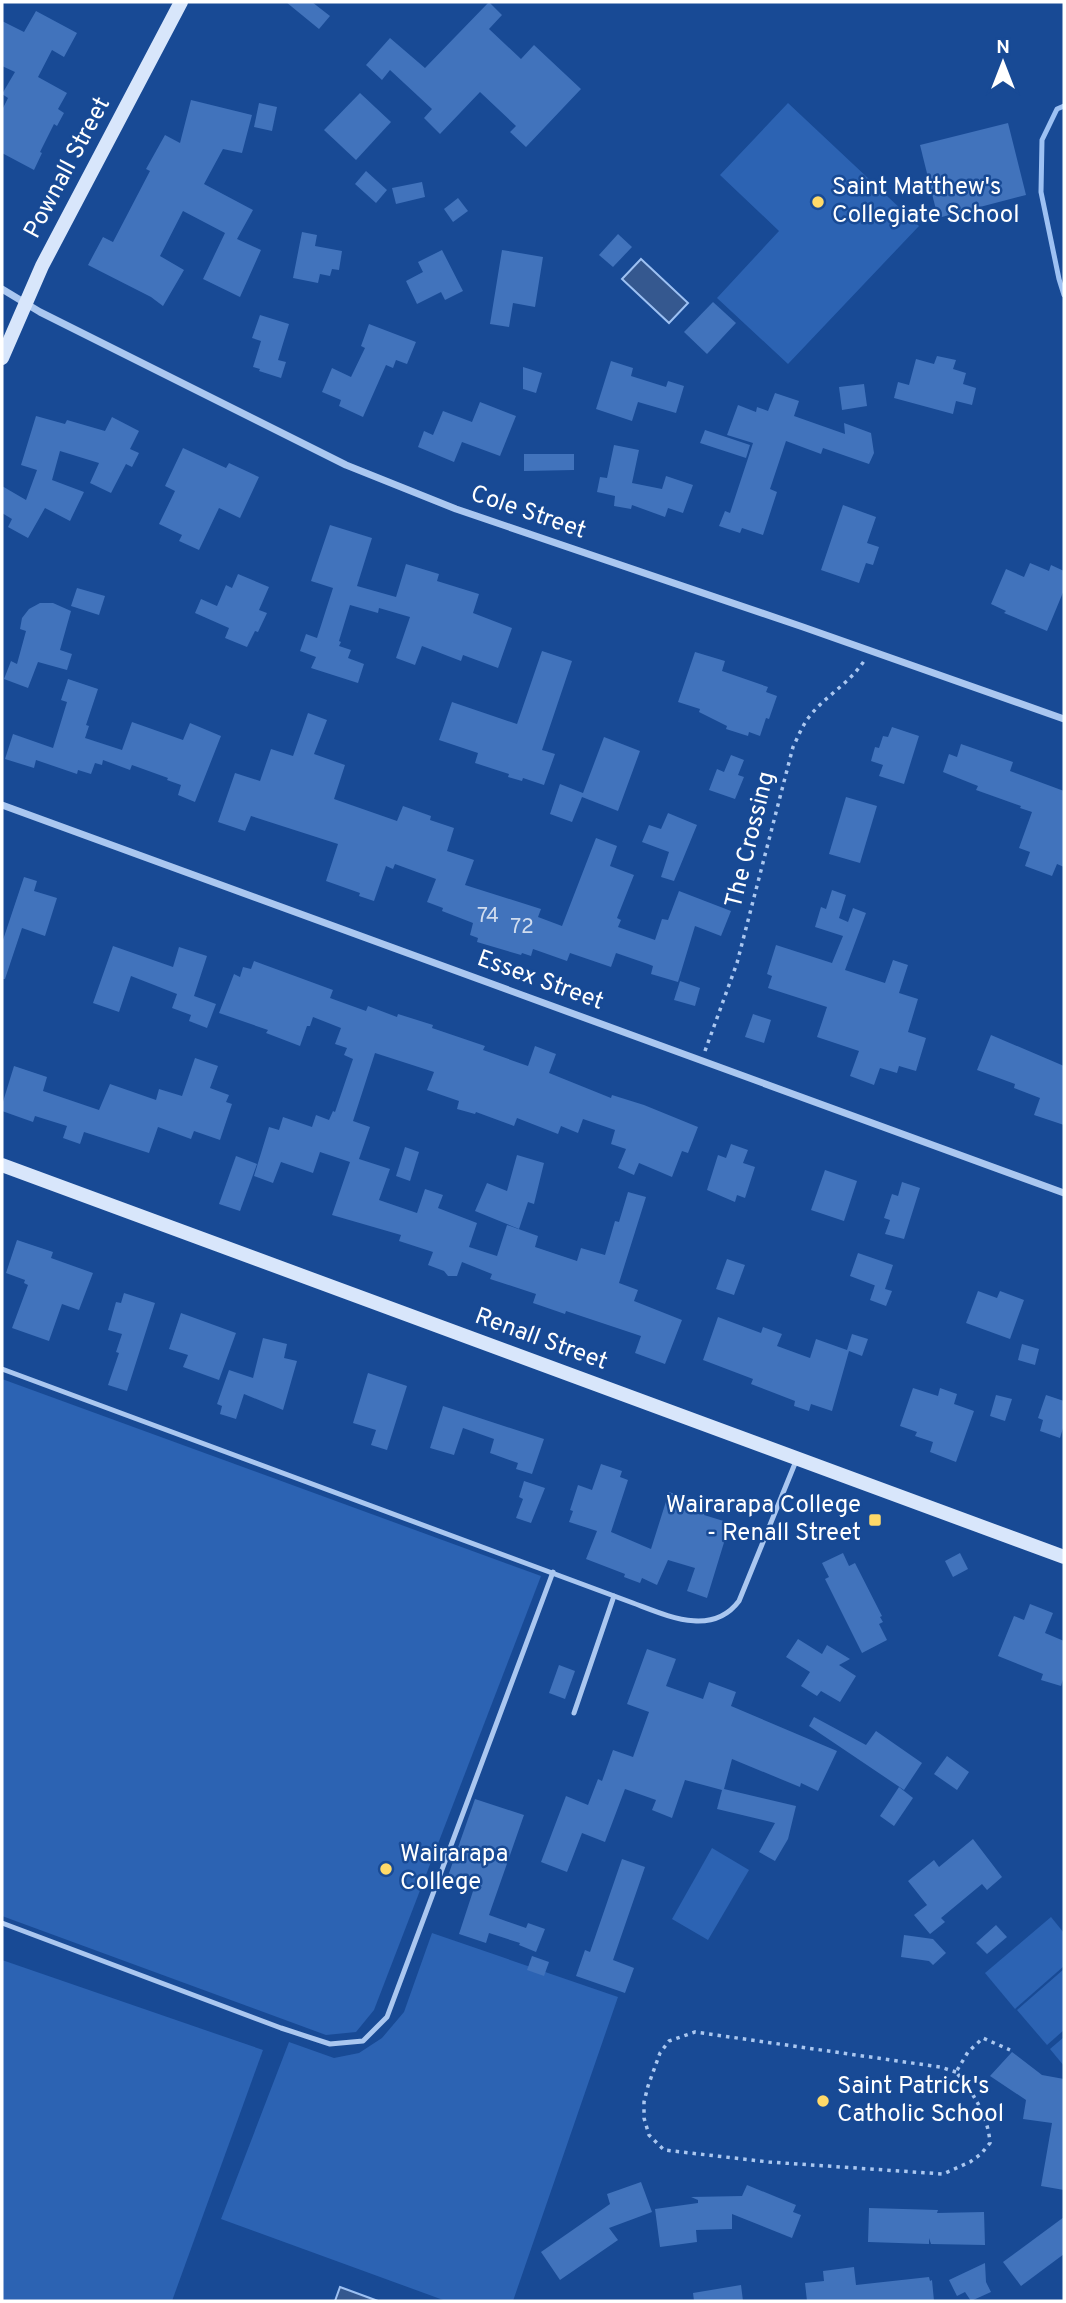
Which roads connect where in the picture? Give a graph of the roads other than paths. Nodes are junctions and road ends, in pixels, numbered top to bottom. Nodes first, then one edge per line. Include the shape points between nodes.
1 (181, 2) edge
2 (2, 289) edge
3 (25, 303) junction
4 (2, 358) edge
5 (1064, 719) edge
6 (2, 805) edge
7 (2, 1166) edge
8 (1064, 1193) edge
9 (2, 1369) edge
10 (797, 1458) junction
11 (1064, 1557) edge
12 (553, 1572) junction
13 (614, 1596) junction
14 (574, 1713) dead end
15 (2, 1923) edge

1 - 3 street, Pownall Street
2 - 3 street, Cole Street
3 - 4 street, Pownall Street
3 - 5 street, Cole Street via 346,466 456,509
6 - 8 street, Essex Street
7 - 10 street, Renall Street
9 - 12 lane
10 - 11 street, Renall Street
10 - 13 lane via 743,1595 727,1614 693,1622
12 - 13 lane
12 - 15 lane via 387,2017 363,2041 330,2044 281,2028
13 - 14 lane

